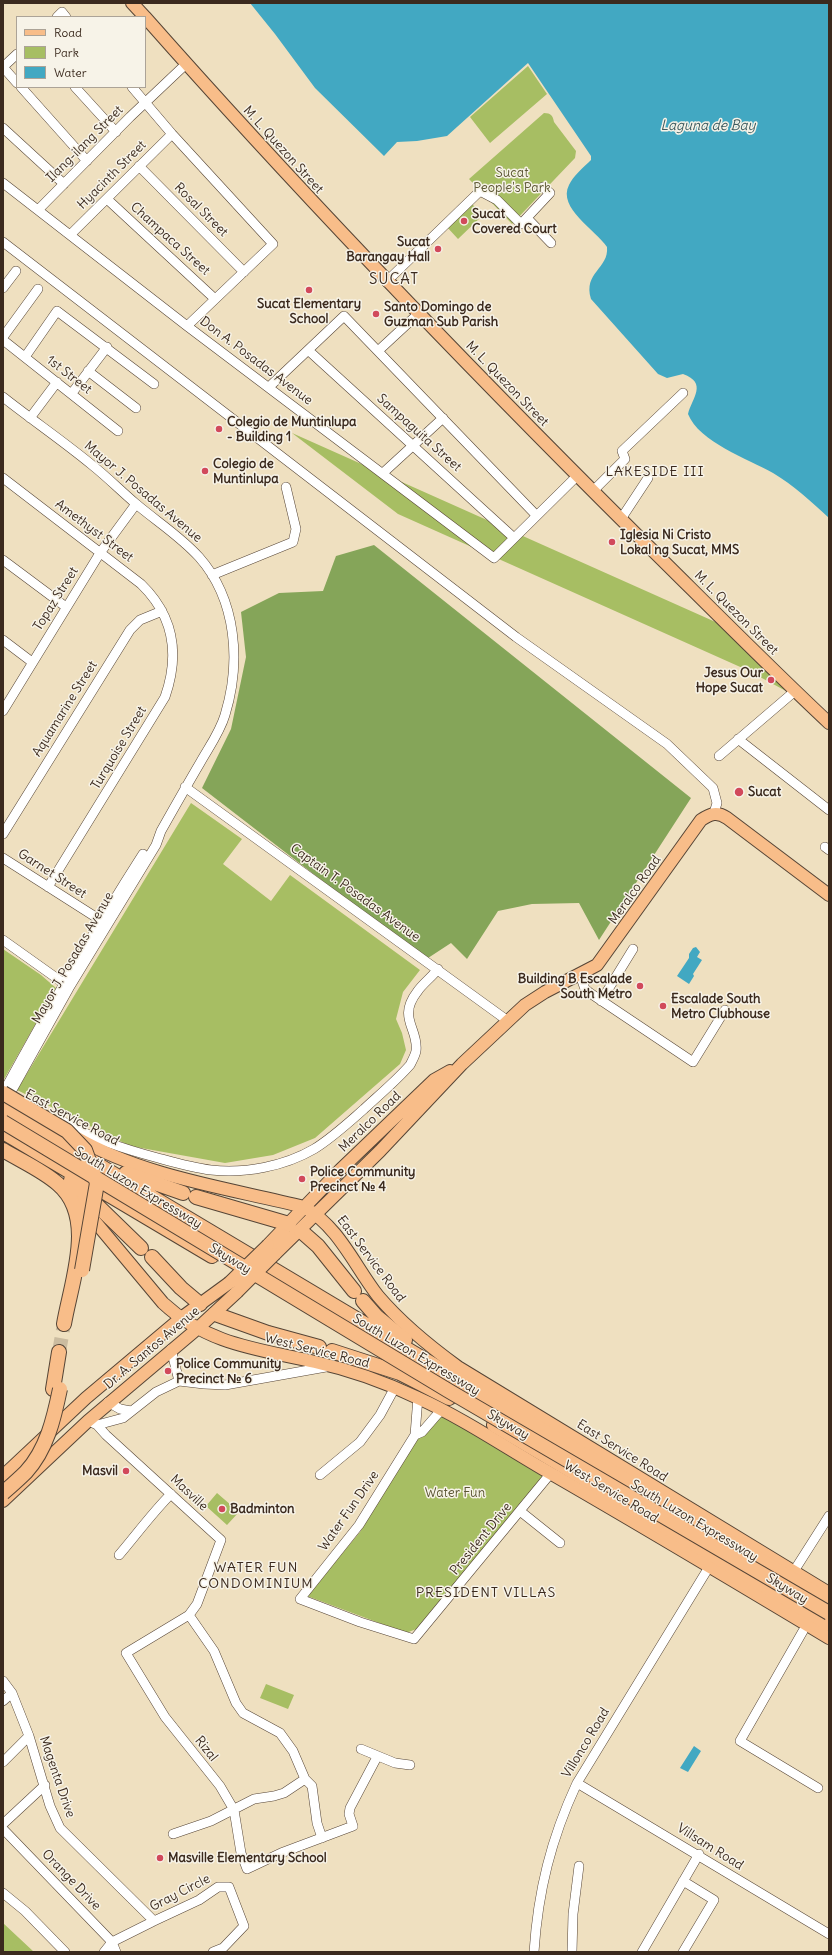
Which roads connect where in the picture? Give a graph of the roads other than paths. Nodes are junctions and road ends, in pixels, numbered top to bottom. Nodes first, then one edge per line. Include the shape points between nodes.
1 (132, 3) edge
2 (144, 16) edge
3 (146, 18) edge
4 (16, 55) edge
5 (186, 64) junction
6 (3, 67) edge
7 (16, 82) edge
8 (22, 88) edge
9 (76, 88) edge
10 (133, 88) edge
11 (146, 103) junction
12 (3, 128) edge
13 (116, 132) junction
14 (172, 134) junction
15 (87, 161) junction
16 (139, 166) junction
17 (3, 183) edge
18 (64, 184) junction
19 (544, 187) dead end
20 (107, 199) junction
21 (38, 210) junction
22 (527, 218) junction
23 (70, 235) junction
24 (3, 242) edge
25 (551, 243) dead end
26 (16, 271) dead end
27 (244, 272) junction
28 (386, 282) junction
29 (3, 288) edge
30 (38, 289) dead end
31 (215, 299) junction
32 (418, 314) junction
33 (187, 326) junction
34 (3, 338) edge
35 (106, 347) junction
36 (308, 350) junction
37 (378, 351) junction
38 (25, 357) junction
39 (88, 371) junction
40 (57, 382) junction
41 (154, 384) dead end
42 (269, 387) junction
43 (683, 393) dead end
44 (72, 394) junction
45 (3, 397) edge
46 (136, 408) dead end
47 (30, 418) junction
48 (442, 418) junction
49 (118, 431) dead end
50 (414, 445) junction
51 (383, 473) junction
52 (577, 476) junction
53 (3, 478) edge
54 (648, 478) dead end
55 (286, 487) dead end
56 (593, 491) junction
57 (136, 504) junction
58 (536, 515) junction
59 (621, 519) junction
60 (513, 537) junction
61 (100, 553) junction
62 (3, 560) edge
63 (212, 575) junction
64 (66, 607) junction
65 (162, 611) junction
66 (3, 640) edge
67 (32, 662) junction
68 (795, 691) junction
69 (4, 706) edge
70 (829, 723) edge
71 (738, 740) junction
72 (720, 756) dead end
73 (184, 789) junction
74 (829, 810) edge
75 (714, 813) junction
76 (3, 834) edge
77 (3, 858) edge
78 (48, 887) junction
79 (829, 895) edge
80 (104, 922) junction
81 (3, 940) edge
82 (633, 949) dead end
83 (436, 972) junction
84 (580, 975) junction
85 (66, 986) junction
86 (601, 1001) junction
87 (725, 1010) dead end
88 (507, 1022) junction
89 (462, 1064) junction
90 (5, 1095) edge
91 (3, 1113) edge
92 (3, 1122) edge
93 (3, 1132) edge
94 (3, 1142) edge
95 (23, 1144) junction
96 (68, 1146) junction
97 (3, 1150) edge
98 (304, 1207) junction
99 (317, 1215) junction
100 (294, 1227) junction
101 (233, 1288) junction
102 (354, 1291) dead end
103 (363, 1301) dead end
104 (200, 1304) junction
105 (215, 1314) junction
106 (181, 1318) junction
107 (197, 1329) junction
108 (160, 1335) junction
109 (171, 1350) junction
110 (335, 1367) junction
111 (456, 1379) junction
112 (179, 1381) junction
113 (396, 1388) junction
114 (418, 1398) junction
115 (108, 1402) junction
116 (445, 1404) junction
117 (131, 1411) junction
118 (92, 1423) junction
119 (415, 1435) junction
120 (551, 1473) junction
121 (320, 1475) dead end
122 (3, 1476) edge
123 (3, 1487) edge
124 (3, 1493) edge
125 (170, 1494) junction
126 (3, 1501) edge
127 (520, 1511) junction
128 (829, 1516) edge
129 (560, 1543) dead end
130 (119, 1555) dead end
131 (709, 1567) junction
132 (794, 1571) junction
133 (829, 1593) edge
134 (829, 1601) edge
135 (829, 1604) edge
136 (829, 1614) edge
137 (189, 1615) junction
138 (829, 1624) edge
139 (803, 1631) dead end
140 (829, 1638) edge
141 (414, 1639) joint
142 (126, 1654) joint
143 (3, 1682) edge
144 (12, 1693) junction
145 (3, 1701) edge
146 (29, 1736) junction
147 (361, 1750) dead end
148 (376, 1757) junction
149 (3, 1762) edge
150 (410, 1765) dead end
151 (305, 1779) junction
152 (577, 1783) junction
153 (45, 1785) junction
154 (818, 1788) dead end
155 (234, 1810) junction
156 (3, 1824) edge
157 (3, 1829) edge
158 (173, 1834) dead end
159 (322, 1838) junction
160 (699, 1854) junction
161 (579, 1866) dead end
162 (683, 1881) junction
163 (3, 1893) edge
164 (154, 1921) junction
165 (829, 1934) edge
166 (112, 1942) junction
167 (65, 1952) edge
168 (104, 1952) edge
169 (116, 1952) edge
170 (212, 1952) edge
171 (534, 1952) edge
172 (572, 1952) edge
173 (642, 1952) edge
174 (683, 1952) edge

1 - 2 main road, M. L. Quezon Street
3 - 5 main road, M. L. Quezon Street
4 - 6 street
5 - 11 street, Ilang-ilang Street
5 - 28 main road, M. L. Quezon Street
6 - 7 street
8 - 15 street
9 - 13 street
10 - 11 street
11 - 13 street, Ilang-ilang Street
11 - 14 street
12 - 18 street
13 - 15 street, Ilang-ilang Street
14 - 16 street, Hyacinth Street
14 - 27 street via 273,244
15 - 18 street, Ilang-ilang Street
16 - 20 street, Hyacinth Street
16 - 27 street, Rosal Street
17 - 21 street, Don A. Posadas Avenue
18 - 21 street, Ilang-ilang Street
19 - 22 street via 550,193
20 - 23 street, Hyacinth Street
20 - 31 street, Champaca Street
21 - 23 street, Don A. Posadas Avenue
22 - 25 street
22 - 28 street via 521,224 497,200 480,191
23 - 33 street, Don A. Posadas Avenue
24 - 75 street via 510,632 667,744 713,788 717,803
26 - 29 street
27 - 31 street
28 - 32 main road, M. L. Quezon Street
30 - 34 street
31 - 33 street
32 - 37 street
32 - 52 main road, M. L. Quezon Street
33 - 42 street, Don A. Posadas Avenue
34 - 38 street, 1st Street
35 - 38 street via 57,311
35 - 39 street
35 - 41 street
36 - 37 street via 344,316
36 - 42 street
36 - 50 street, Sampaguita Street
37 - 48 street
38 - 40 street, 1st Street
39 - 44 street
39 - 46 street
40 - 44 street, 1st Street
40 - 47 street
42 - 51 street, Don A. Posadas Avenue
43 - 56 street via 622,451 625,459
44 - 49 street, 1st Street
45 - 47 street, Mayor J. Posadas Avenue
47 - 57 street, Mayor J. Posadas Avenue via 92,465
48 - 50 street
48 - 58 street
50 - 51 street
50 - 60 street, Sampaguita Street
51 - 60 street, Don A. Posadas Avenue via 494,558
52 - 56 main road, M. L. Quezon Street
52 - 58 street
53 - 61 street, Amethyst Street
54 - 59 street
55 - 63 street via 296,529 293,542
56 - 59 main road, M. L. Quezon Street
57 - 61 street, Topaz Street
57 - 63 street, Mayor J. Posadas Avenue via 187,545
58 - 60 street
59 - 68 main road, M. L. Quezon Street
61 - 64 street, Topaz Street
61 - 65 street, Amethyst Street via 155,597
62 - 64 street
63 - 73 street, Mayor J. Posadas Avenue via 222,596 234,636 235,671 225,716
64 - 67 street, Topaz Street
65 - 76 street, Aquamarine Street via 140,620 130,630
65 - 78 street, Turquoise Street via 173,642 170,684 165,697
66 - 67 street
67 - 69 street, Topaz Street
68 - 70 main road, M. L. Quezon Street
68 - 71 street
71 - 72 street
71 - 74 street
73 - 80 street, Mayor J. Posadas Avenue
73 - 83 street, Captain T. Posadas Avenue
75 - 79 main road via 722,814
75 - 84 main road, Meralco Road via 701,820 603,959
77 - 78 street, Garnet Street
78 - 80 street, Garnet Street
80 - 85 street, Mayor J. Posadas Avenue
81 - 85 street
82 - 86 street
83 - 88 street, Captain T. Posadas Avenue
83 - 90 street via 417,991 410,1005 408,1018 416,1044 410,1065 327,1140 299,1156 266,1167 234,1171 212,1170 128,1150 82,1132
84 - 86 street via 585,989
84 - 88 main road, Meralco Road via 530,1002
85 - 90 street, Mayor J. Posadas Avenue
86 - 87 street via 692,1062
88 - 89 main road, Meralco Road
89 - 98 main road, Meralco Road via 434,1080
89 - 99 main road, Meralco Road
90 - 96 highway, South Luzon Expressway
90 - 97 highway, bridge via 67,1131 85,1150 97,1183 69,1325 80,1235 74,1207 59,1184
90 - 98 main road, East Service Road via 106,1154 183,1178
91 - 135 highway, Skyway, bridge via 453,1384
92 - 136 highway, Skyway, bridge via 449,1391
93 - 95 highway, South Luzon Expressway
94 - 106 main road, West Service Road via 45,1168 65,1186 148,1286
95 - 104 highway via 73,1180
95 - 116 highway, South Luzon Expressway
96 - 100 highway via 137,1178
96 - 111 highway, South Luzon Expressway
98 - 99 main road, East Service Road
98 - 100 main road, Dr. A. Santos Avenue
99 - 100 main road, Dr. A. Santos Avenue
99 - 132 main road, East Service Road via 338,1236 364,1277 391,1310 436,1351 646,1483
100 - 101 main road, Dr. A. Santos Avenue, bridge
100 - 102 highway via 318,1246
101 - 104 main road, Dr. A. Santos Avenue
101 - 105 main road, Dr. A. Santos Avenue
103 - 111 highway via 403,1339
104 - 105 main road
104 - 106 main road, Dr. A. Santos Avenue
105 - 107 main road, Dr. A. Santos Avenue
105 - 116 highway via 400,1373
106 - 107 main road, West Service Road
106 - 108 main road, Dr. A. Santos Avenue
107 - 109 main road, Dr. A. Santos Avenue
107 - 110 main road, West Service Road via 248,1348
108 - 109 main road
108 - 122 main road, Dr. A. Santos Avenue via 86,1398
109 - 112 street
109 - 115 main road, Dr. A. Santos Avenue
110 - 112 street via 297,1370 225,1385
110 - 113 main road, West Service Road
111 - 134 highway, South Luzon Expressway
112 - 117 street via 156,1392
113 - 114 main road, West Service Road
113 - 121 street via 360,1442
114 - 116 main road, West Service Road
114 - 119 street, Water Fun Drive
115 - 117 street via 120,1409
115 - 118 main road, Dr. A. Santos Avenue
116 - 119 street, Water Fun Drive via 422,1432
116 - 120 main road, West Service Road
116 - 138 highway, South Luzon Expressway
117 - 118 street via 123,1418
118 - 125 street, Masville
118 - 126 main road, Dr. A. Santos Avenue
119 - 141 street, Water Fun Drive via 359,1525 300,1599
120 - 127 street, President Drive
120 - 131 main road, West Service Road
123 - 124 highway, bridge via 23,1469 38,1447 47,1421 63,1352 53,1419 44,1446 27,1471
125 - 130 street
125 - 137 street, Masville via 221,1540 197,1604
127 - 129 street
127 - 141 street, President Drive
128 - 132 street
131 - 140 main road, West Service Road
131 - 152 street, Villonco Road
132 - 133 main road, East Service Road
137 - 142 street, Masville
137 - 151 street via 214,1651 238,1706 245,1715 280,1733 292,1750
139 - 154 street via 740,1742
142 - 155 street, Rizal via 165,1717 220,1786
143 - 144 street, Magenta Drive
144 - 145 street
144 - 146 street, Magenta Drive
146 - 149 street
146 - 153 street, Magenta Drive
147 - 148 street
148 - 150 street
148 - 159 street via 350,1808 353,1826
151 - 155 street via 284,1793 254,1799
151 - 159 street via 312,1786 317,1823
152 - 160 street, Villsam Road
152 - 171 street, Villonco Road via 558,1827 544,1873
153 - 156 street
153 - 164 street, Magenta Drive via 50,1806 60,1828
155 - 158 street
155 - 159 street, Rizal via 240,1853 247,1869
157 - 166 street, Orange Drive
160 - 162 street
160 - 165 street, Villsam Road
161 - 172 street via 573,1914
162 - 173 street
162 - 174 street via 714,1900
163 - 167 street via 25,1911
164 - 166 street, Gray Circle
164 - 170 street, Gray Circle via 199,1900 218,1887 229,1887 244,1926 223,1948
166 - 168 street
166 - 169 street, Orange Drive

